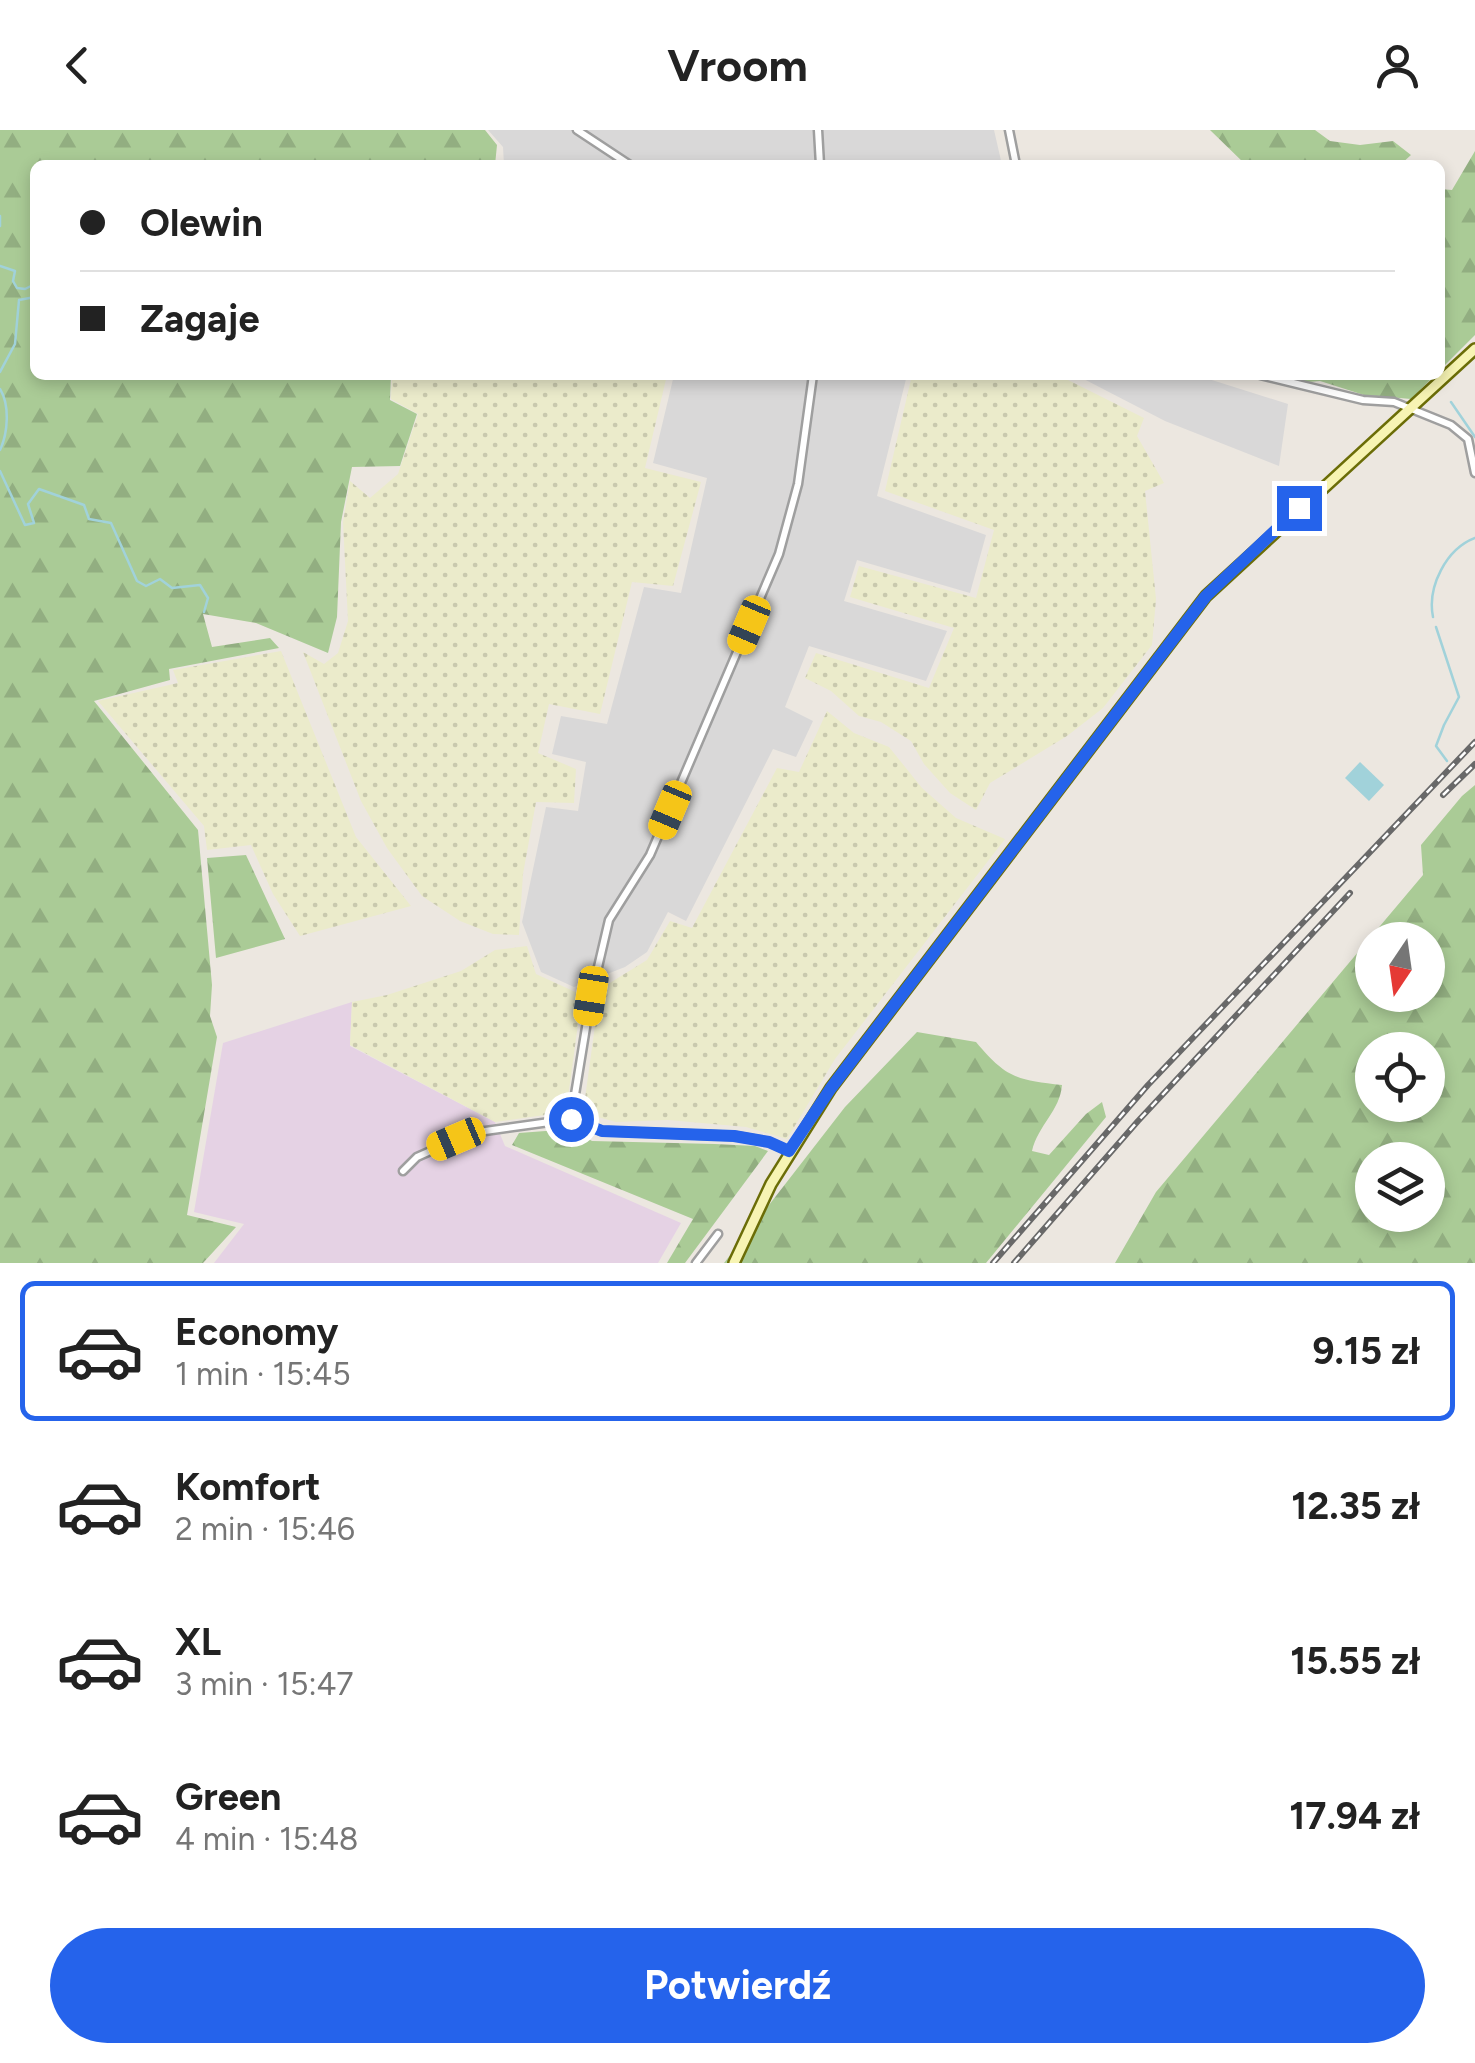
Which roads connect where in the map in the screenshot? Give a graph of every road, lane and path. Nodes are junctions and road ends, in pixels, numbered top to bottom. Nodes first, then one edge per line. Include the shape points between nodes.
1 (577, 130) edge
2 (818, 130) edge
3 (1009, 130) edge
4 (622, 160) edge
5 (820, 160) edge
6 (1015, 160) edge
7 (1475, 348) edge
8 (1445, 376) edge
9 (812, 380) edge
10 (1280, 380) edge
11 (1441, 380) edge
12 (1411, 408) junction
13 (1475, 473) edge
14 (571, 1119) junction
15 (789, 1151) junction
16 (403, 1172) dead end
17 (718, 1234) dead end
18 (696, 1263) edge
19 (734, 1263) edge

1 - 4 street
2 - 5 street
3 - 6 street
7 - 8 main road
9 - 14 street via 798,484 779,554 650,856 610,920
10 - 12 street
11 - 12 main road
12 - 13 street via 1462,432
12 - 15 main road via 1206,596
14 - 15 street via 602,1131 734,1136
14 - 16 street via 472,1134 417,1157
15 - 19 main road
17 - 18 street

